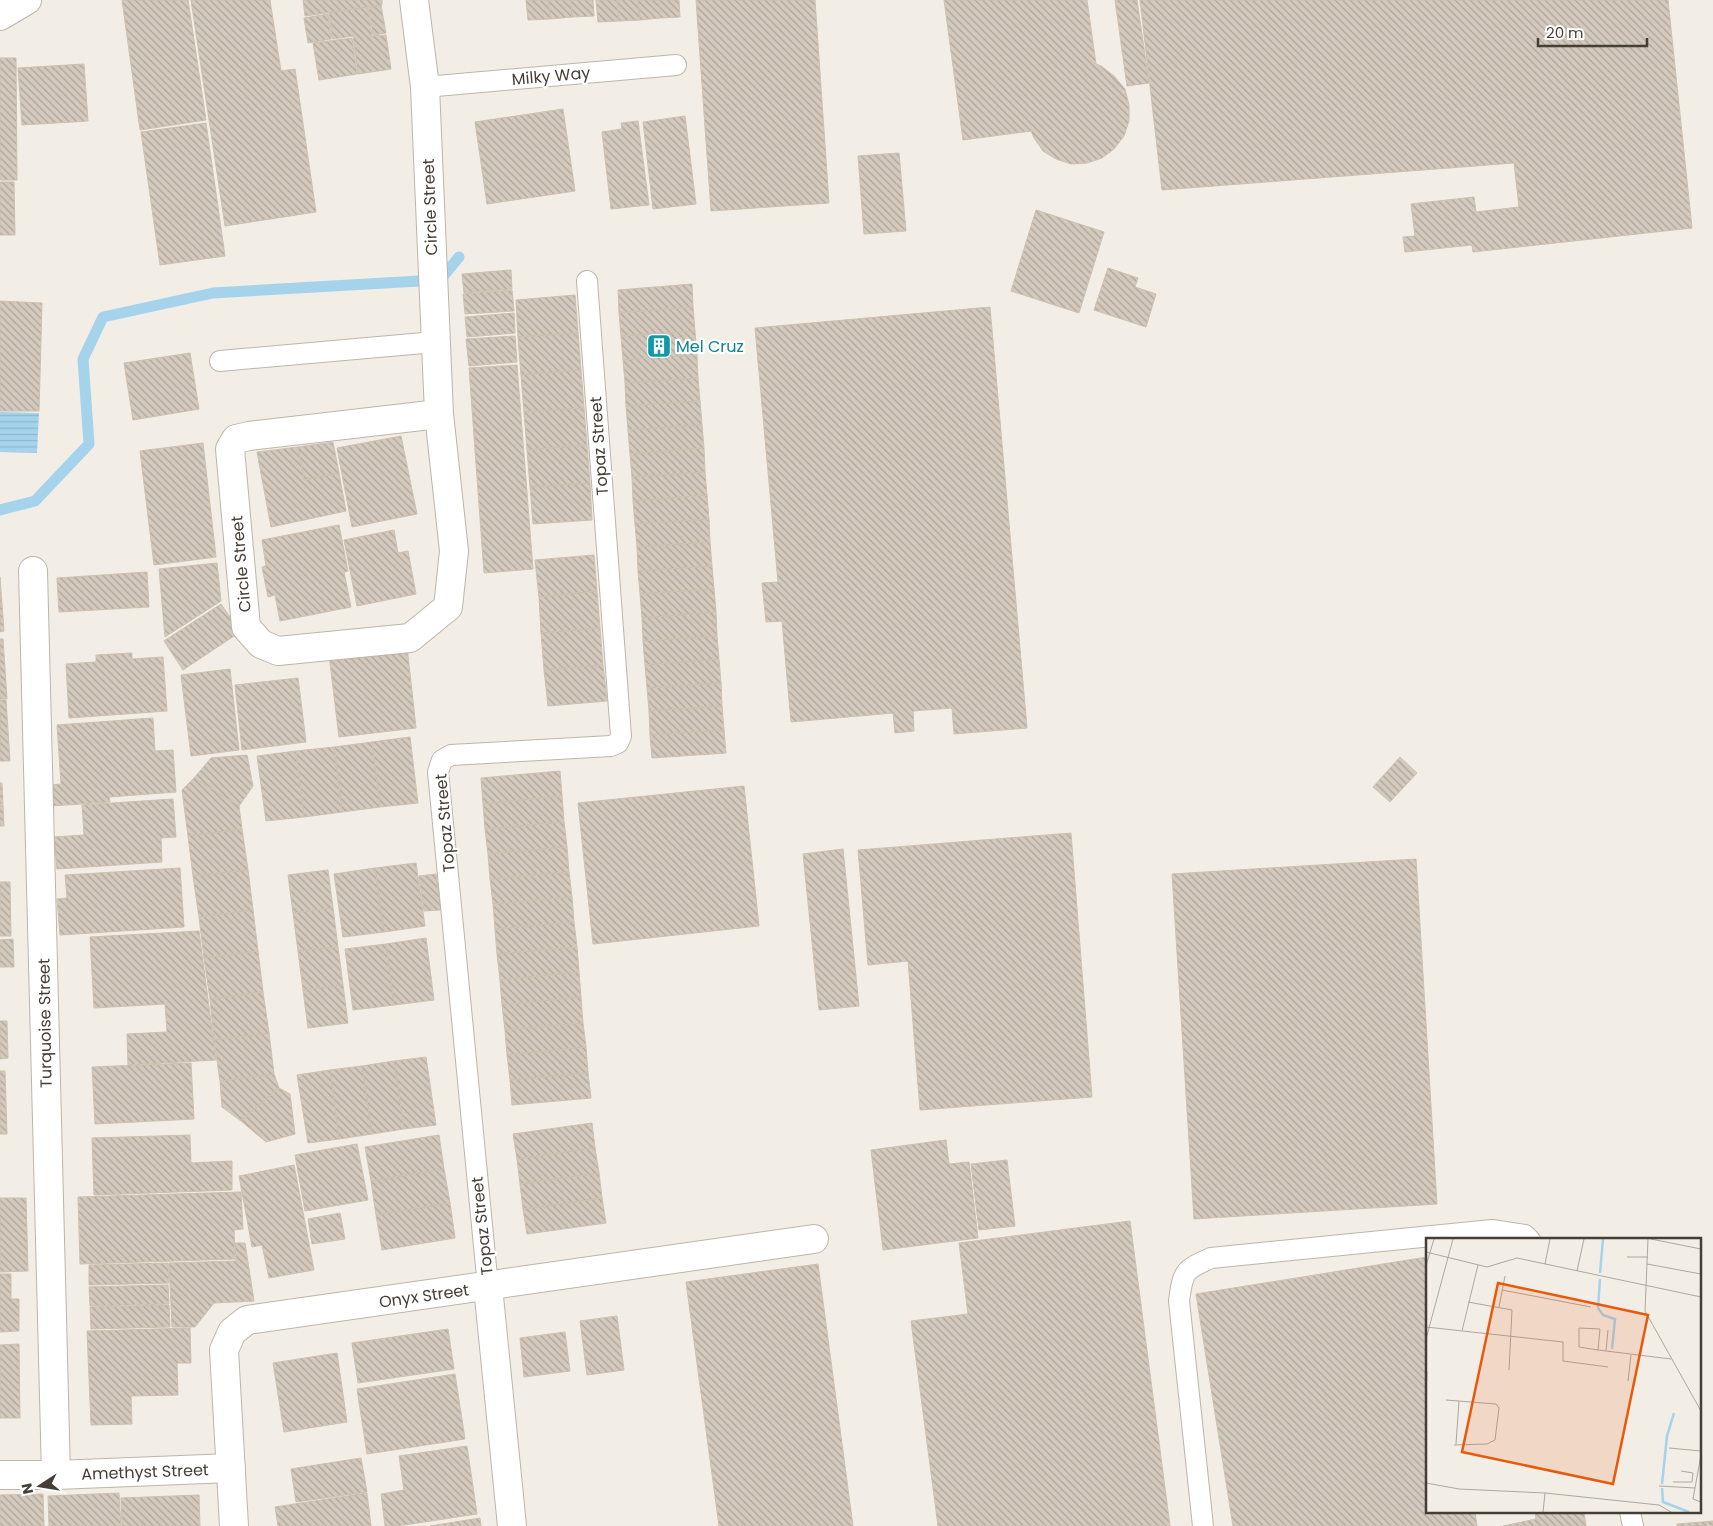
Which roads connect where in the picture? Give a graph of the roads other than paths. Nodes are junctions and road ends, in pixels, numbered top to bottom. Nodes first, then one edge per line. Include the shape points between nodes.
1 (27, 0) edge
2 (414, 0) edge
3 (0, 16) edge
4 (676, 65) dead end
5 (425, 88) junction
6 (587, 280) dead end
7 (435, 342) junction
8 (220, 361) dead end
9 (438, 414) junction
10 (33, 572) dead end
11 (1528, 1238) edge
12 (814, 1239) dead end
13 (488, 1287) junction
14 (231, 1468) junction
15 (0, 1475) edge
16 (56, 1475) junction
17 (234, 1526) edge
18 (512, 1526) edge
19 (1203, 1526) edge

1 - 3 street
2 - 5 street, Circle Street
4 - 5 lane, Milky Way
5 - 7 street, Circle Street
6 - 13 lane, Topaz Street via 621,736 618,743 611,746 451,755 442,760 438,772
7 - 8 lane
7 - 9 street, Circle Street
9 - 9 street, Circle Street via 454,551 448,607 410,638 278,651 261,644 246,627 230,449 236,439
10 - 16 street, Turquoise Street
11 - 19 lane via 1492,1230 1211,1258 1189,1268 1182,1280 1179,1301
12 - 13 street, Onyx Street
13 - 14 street, Onyx Street via 247,1320 232,1332 224,1350
13 - 18 street, Topaz Street
14 - 16 street, Amethyst Street
14 - 17 street, Onyx Street
15 - 16 street, Amethyst Street

